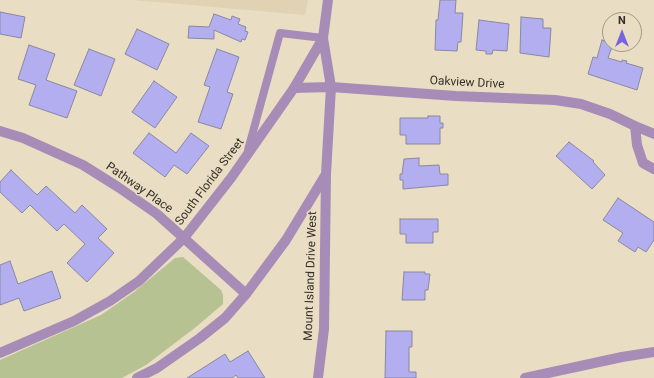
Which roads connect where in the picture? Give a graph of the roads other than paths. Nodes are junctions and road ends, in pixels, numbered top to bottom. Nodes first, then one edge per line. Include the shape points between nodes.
1 (328, 0) edge
2 (323, 38) junction
3 (331, 87) junction
4 (294, 88) junction
5 (635, 126) junction
6 (0, 131) edge
7 (654, 134) edge
8 (247, 155) junction
9 (654, 169) edge
10 (326, 174) junction
11 (184, 238) junction
12 (246, 294) junction
13 (654, 352) edge
14 (0, 353) edge
15 (137, 378) edge
16 (318, 378) edge
17 (525, 378) edge

1 - 2 street, South Florida Street
2 - 3 street, South Florida Street
2 - 4 street, South Florida Street
2 - 8 lane via 280,33
3 - 4 street, Oakview Drive
3 - 5 street, Oakview Drive via 555,100 581,104
3 - 10 street, South Florida Street
4 - 8 street, South Florida Street
5 - 7 street, Oakview Drive
5 - 9 street via 637,145 643,163
6 - 11 street, Pathway Place via 23,138 83,165 157,214
8 - 11 street, South Florida Street
10 - 12 street, South Florida Street via 286,240
10 - 16 street, Mount Island Drive West via 324,329
11 - 12 street, Pathway Place
11 - 14 street, South Florida Street via 139,281 110,301 74,321
12 - 15 street, South Florida Street via 225,318 200,338 157,368
13 - 17 street

